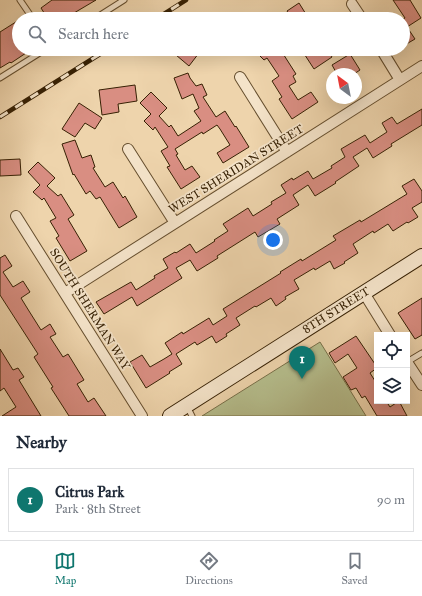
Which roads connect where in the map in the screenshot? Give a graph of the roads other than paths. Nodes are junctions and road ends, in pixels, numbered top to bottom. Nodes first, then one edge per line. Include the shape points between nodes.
1 (20, 0) edge
2 (121, 1) edge
3 (352, 4) dead end
4 (28, 12) edge
5 (104, 12) edge
6 (357, 12) edge
7 (35, 56) edge
8 (385, 56) edge
9 (422, 66) edge
10 (240, 77) dead end
11 (0, 78) edge
12 (400, 80) junction
13 (128, 149) dead end
14 (287, 152) junction
15 (16, 216) dead end
16 (175, 223) junction
17 (422, 256) edge
18 (65, 293) junction
19 (364, 293) junction
20 (388, 332) edge
21 (422, 353) edge
22 (410, 360) edge
23 (410, 367) edge
24 (422, 385) edge
25 (189, 411) edge
26 (142, 416) edge
27 (170, 416) edge

1 - 4 lane
2 - 5 lane
3 - 6 street
7 - 11 lane
8 - 12 street
9 - 12 street, WEST SHERIDAN STREET
10 - 14 street
12 - 14 street, WEST SHERIDAN STREET
13 - 16 street
14 - 16 street, WEST SHERIDAN STREET
15 - 18 street, SOUTH SHERMAN WAY
16 - 18 street, WEST SHERIDAN STREET
17 - 19 street, 8TH STREET
18 - 26 street, SOUTH SHERMAN WAY
19 - 20 street
19 - 25 street, 8TH STREET
21 - 22 lane
23 - 24 street
25 - 27 street, 8TH STREET

